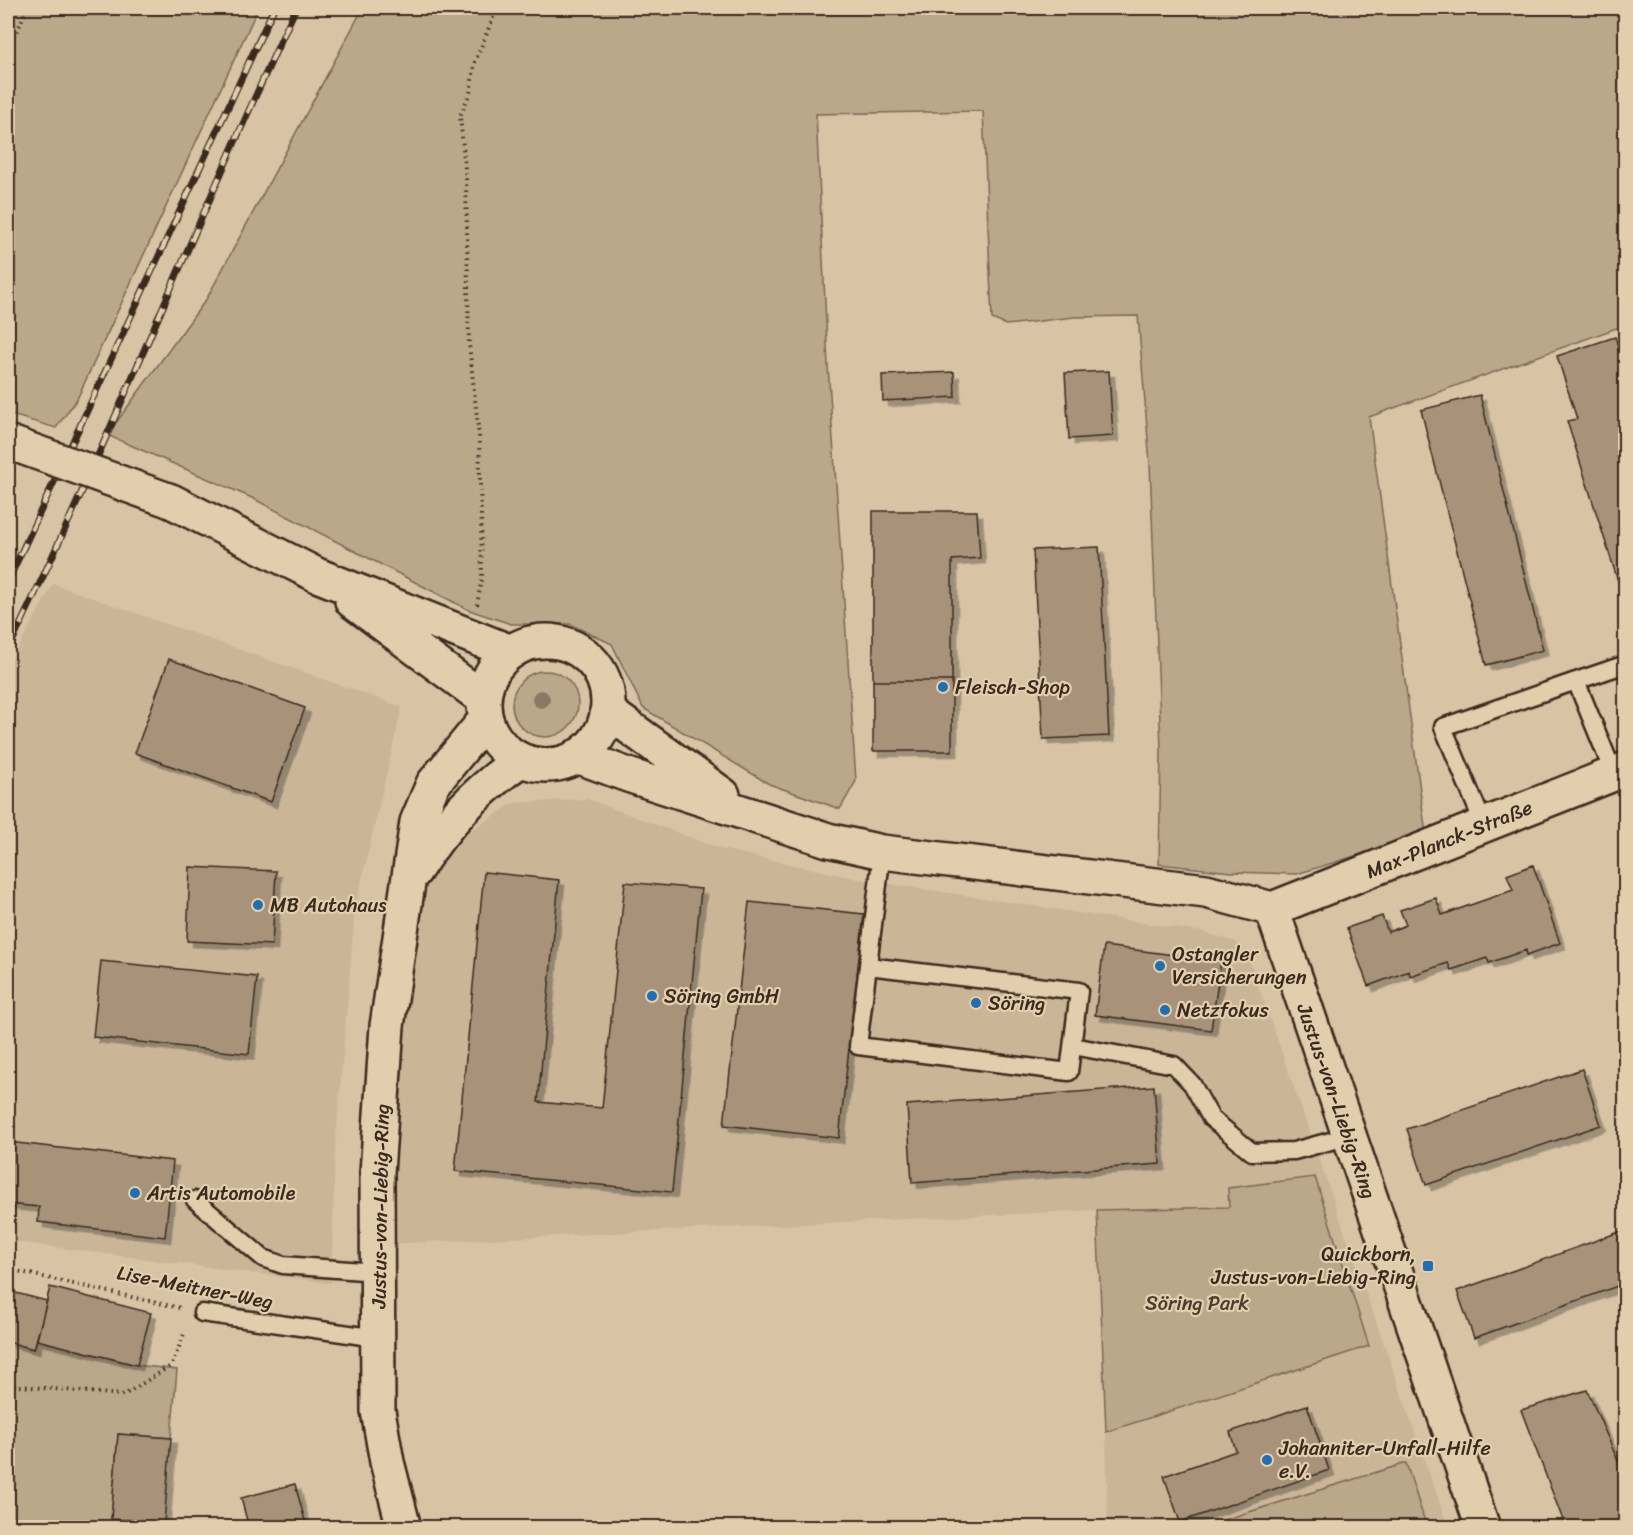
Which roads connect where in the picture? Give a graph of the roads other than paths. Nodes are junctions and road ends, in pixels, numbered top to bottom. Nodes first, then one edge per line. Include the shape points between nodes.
1 (8, 442) edge
2 (317, 575) junction
3 (511, 652) junction
4 (1626, 664) edge
5 (1576, 681) junction
6 (485, 709) junction
7 (607, 711) junction
8 (577, 756) junction
9 (520, 760) junction
10 (1620, 772) edge
11 (747, 812) junction
12 (1484, 825) junction
13 (882, 852) junction
14 (406, 884) junction
15 (1272, 909) junction
16 (868, 966) junction
17 (1073, 1046) junction
18 (1349, 1136) junction
19 (195, 1200) dead end
20 (376, 1272) junction
21 (197, 1311) road end
22 (377, 1338) junction
23 (404, 1527) edge
24 (1483, 1527) edge

1 - 2 street, bridge via 171,501
2 - 3 street
2 - 6 street
3 - 6 street via 490,675
3 - 7 street via 539,641 560,642 580,651 595,665 605,684
4 - 5 lane
5 - 10 lane
5 - 12 lane via 1443,727
6 - 9 street via 491,733 503,749
6 - 14 street, Justus-von-Liebig-Ring via 428,793 417,822
7 - 8 street via 604,726 592,744
7 - 11 street
8 - 9 street via 559,764 539,765
8 - 11 street
9 - 14 street, Justus-von-Liebig-Ring via 480,788 440,832
10 - 12 street, Max-Planck-Straße
11 - 13 street via 828,840
12 - 15 street, Max-Planck-Straße
13 - 15 street via 1206,891
13 - 16 lane
14 - 20 street, Justus-von-Liebig-Ring via 387,1026 377,1173
15 - 18 street, Justus-von-Liebig-Ring
16 - 17 lane via 1079,991
16 - 17 lane via 858,1046 1069,1072
17 - 18 lane via 1174,1065 1192,1084 1211,1118 1252,1152 1294,1151
18 - 24 street, Justus-von-Liebig-Ring
19 - 20 lane via 263,1258 283,1265
20 - 22 street, Justus-von-Liebig-Ring
21 - 22 lane, Lise-Meitner-Weg
22 - 23 street, Justus-von-Liebig-Ring via 378,1411

